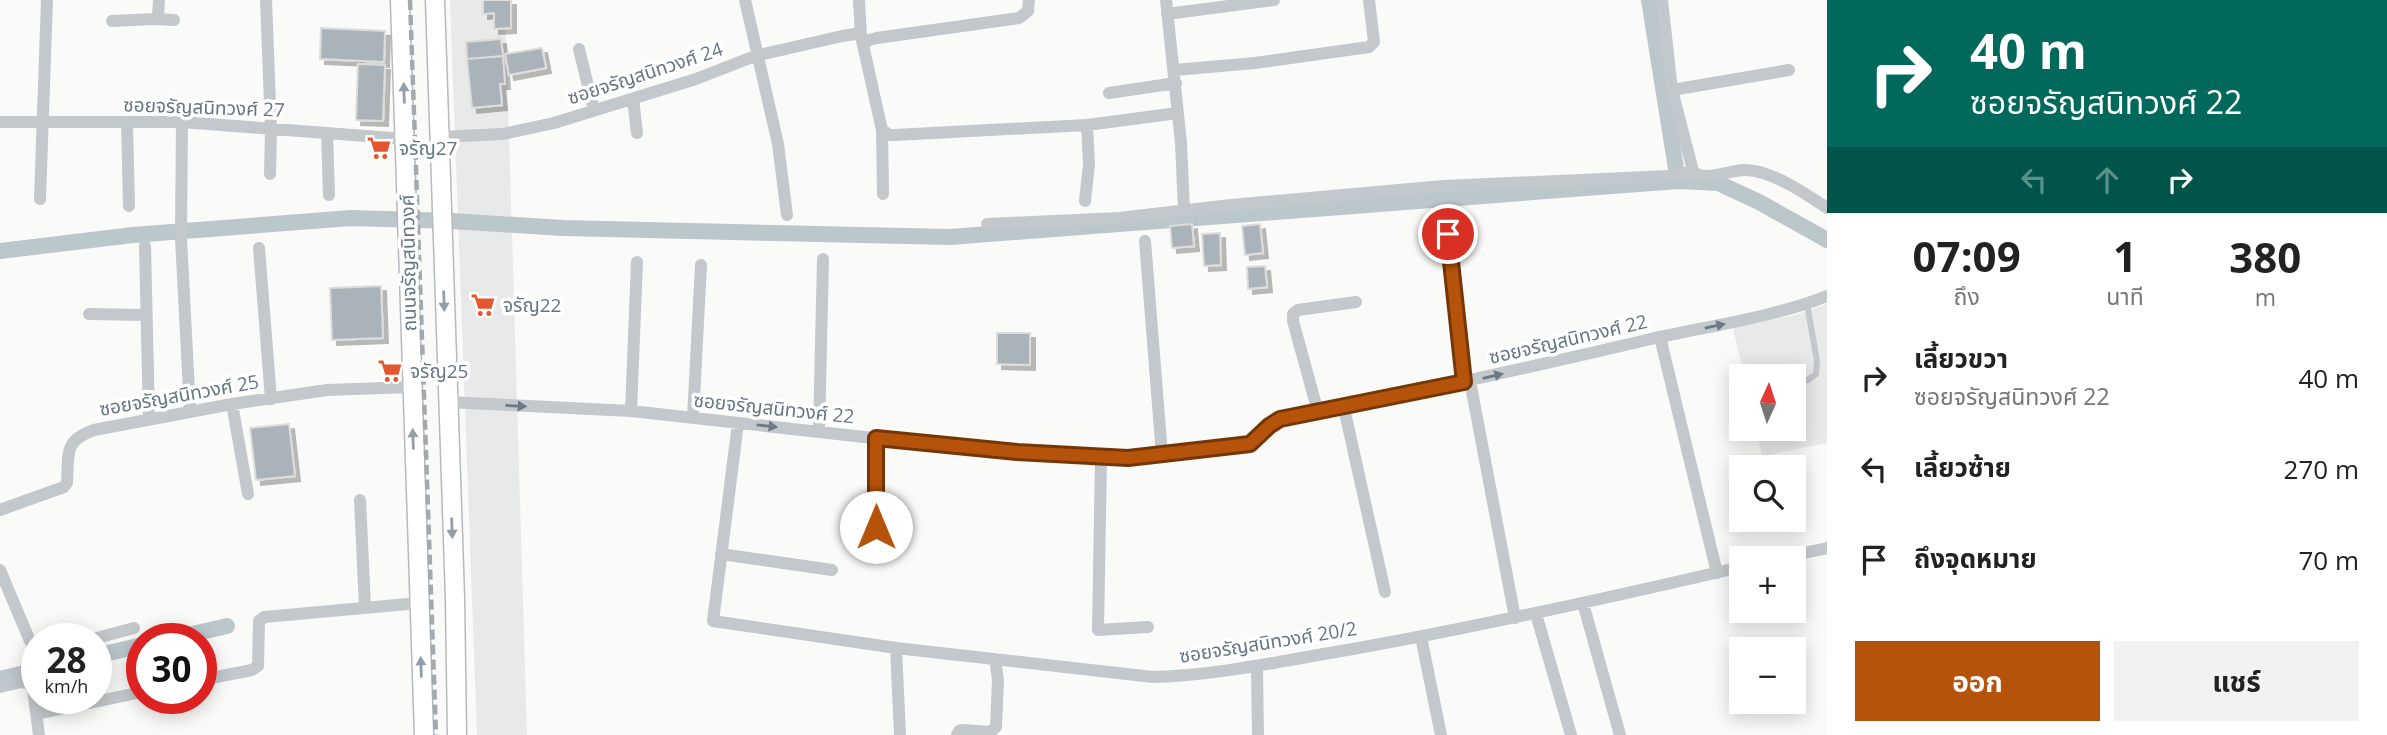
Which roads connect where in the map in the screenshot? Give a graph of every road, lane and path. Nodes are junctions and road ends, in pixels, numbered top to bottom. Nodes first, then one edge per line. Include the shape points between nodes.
1 (47, 0) edge
2 (159, 0) edge
3 (266, 0) edge
4 (400, 0) edge
5 (435, 0) edge
6 (745, 0) edge
7 (859, 0) edge
8 (1028, 0) edge
9 (1166, 0) edge
10 (1274, 0) edge
11 (1369, 0) edge
12 (1662, 0) edge
13 (1167, 14) junction
14 (155, 19) junction
15 (174, 20) dead end
16 (112, 21) dead end
17 (862, 41) junction
18 (579, 49) dead end
19 (759, 55) junction
20 (1789, 70) dead end
21 (1175, 76) junction
22 (1672, 90) junction
23 (1109, 93) dead end
24 (633, 99) junction
25 (594, 110) junction
26 (1178, 113) junction
27 (42, 121) junction
28 (0, 122) edge
29 (182, 122) junction
30 (127, 123) junction
31 (1087, 125) junction
32 (271, 129) junction
33 (882, 130) junction
34 (327, 133) junction
35 (637, 133) dead end
36 (439, 137) junction
37 (405, 139) junction
38 (1690, 172) junction
39 (270, 174) dead end
40 (883, 194) dead end
41 (329, 195) dead end
42 (40, 199) dead end
43 (1085, 201) dead end
44 (129, 206) dead end
45 (1445, 208) dead end
46 (1827, 208) edge
47 (1185, 210) junction
48 (787, 215) dead end
49 (987, 224) dead end
50 (1145, 241) dead end
51 (145, 246) dead end
52 (259, 248) dead end
53 (823, 259) dead end
54 (637, 262) dead end
55 (701, 264) dead end
56 (1827, 296) edge
57 (1356, 302) dead end
58 (1807, 304) junction
59 (89, 314) dead end
60 (146, 315) junction
61 (1660, 337) junction
62 (1806, 380) edge
63 (1467, 382) junction
64 (411, 387) junction
65 (271, 399) junction
66 (448, 402) junction
67 (232, 404) junction
68 (1344, 408) junction
69 (190, 411) junction
70 (631, 411) junction
71 (1318, 412) junction
72 (149, 418) junction
73 (692, 418) junction
74 (738, 423) junction
75 (819, 431) junction
76 (876, 438) junction
77 (1162, 455) junction
78 (1101, 458) junction
79 (248, 494) dead end
80 (360, 500) dead end
81 (0, 510) edge
82 (876, 527) dead end
83 (1827, 548) edge
84 (1806, 552) edge
85 (721, 554) junction
86 (0, 570) edge
87 (832, 570) dead end
88 (1729, 570) edge
89 (1717, 573) junction
90 (1385, 592) dead end
91 (419, 603) junction
92 (1584, 603) junction
93 (365, 607) junction
94 (1536, 614) junction
95 (1514, 618) junction
96 (22, 623) edge
97 (1148, 627) dead end
98 (1421, 637) junction
99 (897, 648) junction
100 (995, 659) junction
101 (1257, 667) junction
102 (217, 677) edge
103 (21, 682) edge
104 (0, 687) edge
105 (37, 714) edge
106 (39, 735) edge
107 (424, 735) edge
108 (457, 735) edge
109 (900, 735) edge
110 (957, 735) edge
111 (1258, 735) edge
112 (1441, 735) edge
113 (1571, 735) edge
114 (1620, 735) edge

1 - 27 street
2 - 14 street
3 - 32 street
37 -> 4 main road, ถนนจรัญสนิทวงศ์
5 - 36 main road, ถนนจรัญสนิทวงศ์
6 - 19 street
7 - 17 street
8 - 17 street, ซอยจรัญสนิทวงศ์ 24 via 1028,12 1019,18
9 - 13 street
10 - 13 street
11 - 21 street via 1374,42 1369,47
12 - 22 street
13 - 21 street
14 - 15 street
14 - 16 street
17 - 19 street, ซอยจรัญสนิทวงศ์ 24 via 855,34
17 - 33 street
18 - 25 street
19 - 24 street, ซอยจรัญสนิทวงศ์ 24
19 - 48 street
20 - 22 street
21 - 23 street
21 - 26 street
22 - 38 street
24 - 25 street, ซอยจรัญสนิทวงศ์ 24
24 - 35 street
25 - 36 street, ซอยจรัญสนิทวงศ์ 24 via 503,134
26 - 31 street
26 - 47 street
27 - 28 street, ซอยจรัญสนิทวงศ์ 27
27 - 30 street, ซอยจรัญสนิทวงศ์ 27
27 - 42 street
29 - 30 street, ซอยจรัญสนิทวงศ์ 27
29 - 32 street, ซอยจรัญสนิทวงศ์ 27
29 - 69 street via 181,238
30 - 44 street
31 - 33 street via 895,135
31 - 43 street
32 - 34 street, ซอยจรัญสนิทวงศ์ 27
32 - 39 street
33 - 40 street
34 - 37 street, ซอยจรัญสนิทวงศ์ 27
34 - 41 street
36 -> 66 main road, ถนนจรัญสนิทวงศ์
37 - 64 main road, ถนนจรัญสนิทวงศ์
38 - 46 street via 1705,177 1756,172 1796,188
38 - 47 street via 1443,186
45 - 63 street
47 - 49 street
50 - 77 street
51 - 60 street
52 - 65 street
53 - 75 street
54 - 70 street
55 - 73 street
56 - 58 street, ซอยจรัญสนิทวงศ์ 22
57 - 71 street via 1293,314
61 -> 58 street, ซอยจรัญสนิทวงศ์ 22
58 - 62 lane via 1817,361 1816,374
59 - 60 street
60 - 72 street
63 -> 61 street, ซอยจรัญสนิทวงศ์ 22
61 - 89 street
63 - 68 street, ซอยจรัญสนิทวงศ์ 22
63 - 95 street
64 - 65 street, ซอยจรัญสนิทวงศ์ 25 via 327,390
91 -> 64 main road, ถนนจรัญสนิทวงศ์
65 - 67 street, ซอยจรัญสนิทวงศ์ 25
66 -> 70 street, ซอยจรัญสนิทวงศ์ 22
66 -> 108 main road, ถนนจรัญสนิทวงศ์
67 - 69 street, ซอยจรัญสนิทวงศ์ 25
67 - 79 street
68 - 71 street, ซอยจรัญสนิทวงศ์ 22
68 - 90 street
69 - 72 street, ซอยจรัญสนิทวงศ์ 25
70 - 73 street, ซอยจรัญสนิทวงศ์ 22
71 - 77 street, ซอยจรัญสนิทวงศ์ 22 via 1280,419 1250,444
72 - 81 street, ซอยจรัญสนิทวงศ์ 25 via 75,438 64,487
73 - 74 street, ซอยจรัญสนิทวงศ์ 22
74 -> 75 street, ซอยจรัญสนิทวงศ์ 22
74 - 85 street
75 - 76 street, ซอยจรัญสนิทวงศ์ 22
76 - 78 street, ซอยจรัญสนิทวงศ์ 22
76 - 82 street
77 - 78 street, ซอยจรัญสนิทวงศ์ 22
78 - 97 street via 1098,630
80 - 93 street
83 - 84 street
85 - 87 street
85 - 99 street, ซอยจรัญสนิทวงศ์ 20/2 via 713,621
86 - 96 street
88 - 89 street, ซอยจรัญสนิทวงศ์ 20/2
89 - 92 street, ซอยจรัญสนิทวงศ์ 20/2
91 - 93 street
107 -> 91 main road, ถนนจรัญสนิทวงศ์
92 - 94 street, ซอยจรัญสนิทวงศ์ 20/2
92 - 114 street
93 - 102 street via 264,617 259,621 258,666
94 - 95 street, ซอยจรัญสนิทวงศ์ 20/2
94 - 113 street
95 - 98 street, ซอยจรัญสนิทวงศ์ 20/2
98 - 101 street, ซอยจรัญสนิทวงศ์ 20/2
98 - 112 street
99 - 100 street, ซอยจรัญสนิทวงศ์ 20/2
99 - 109 street
100 - 101 street, ซอยจรัญสนิทวงศ์ 20/2 via 1153,677
100 - 110 street via 996,727 990,732 962,730
101 - 111 street
103 - 104 street
105 - 106 street

